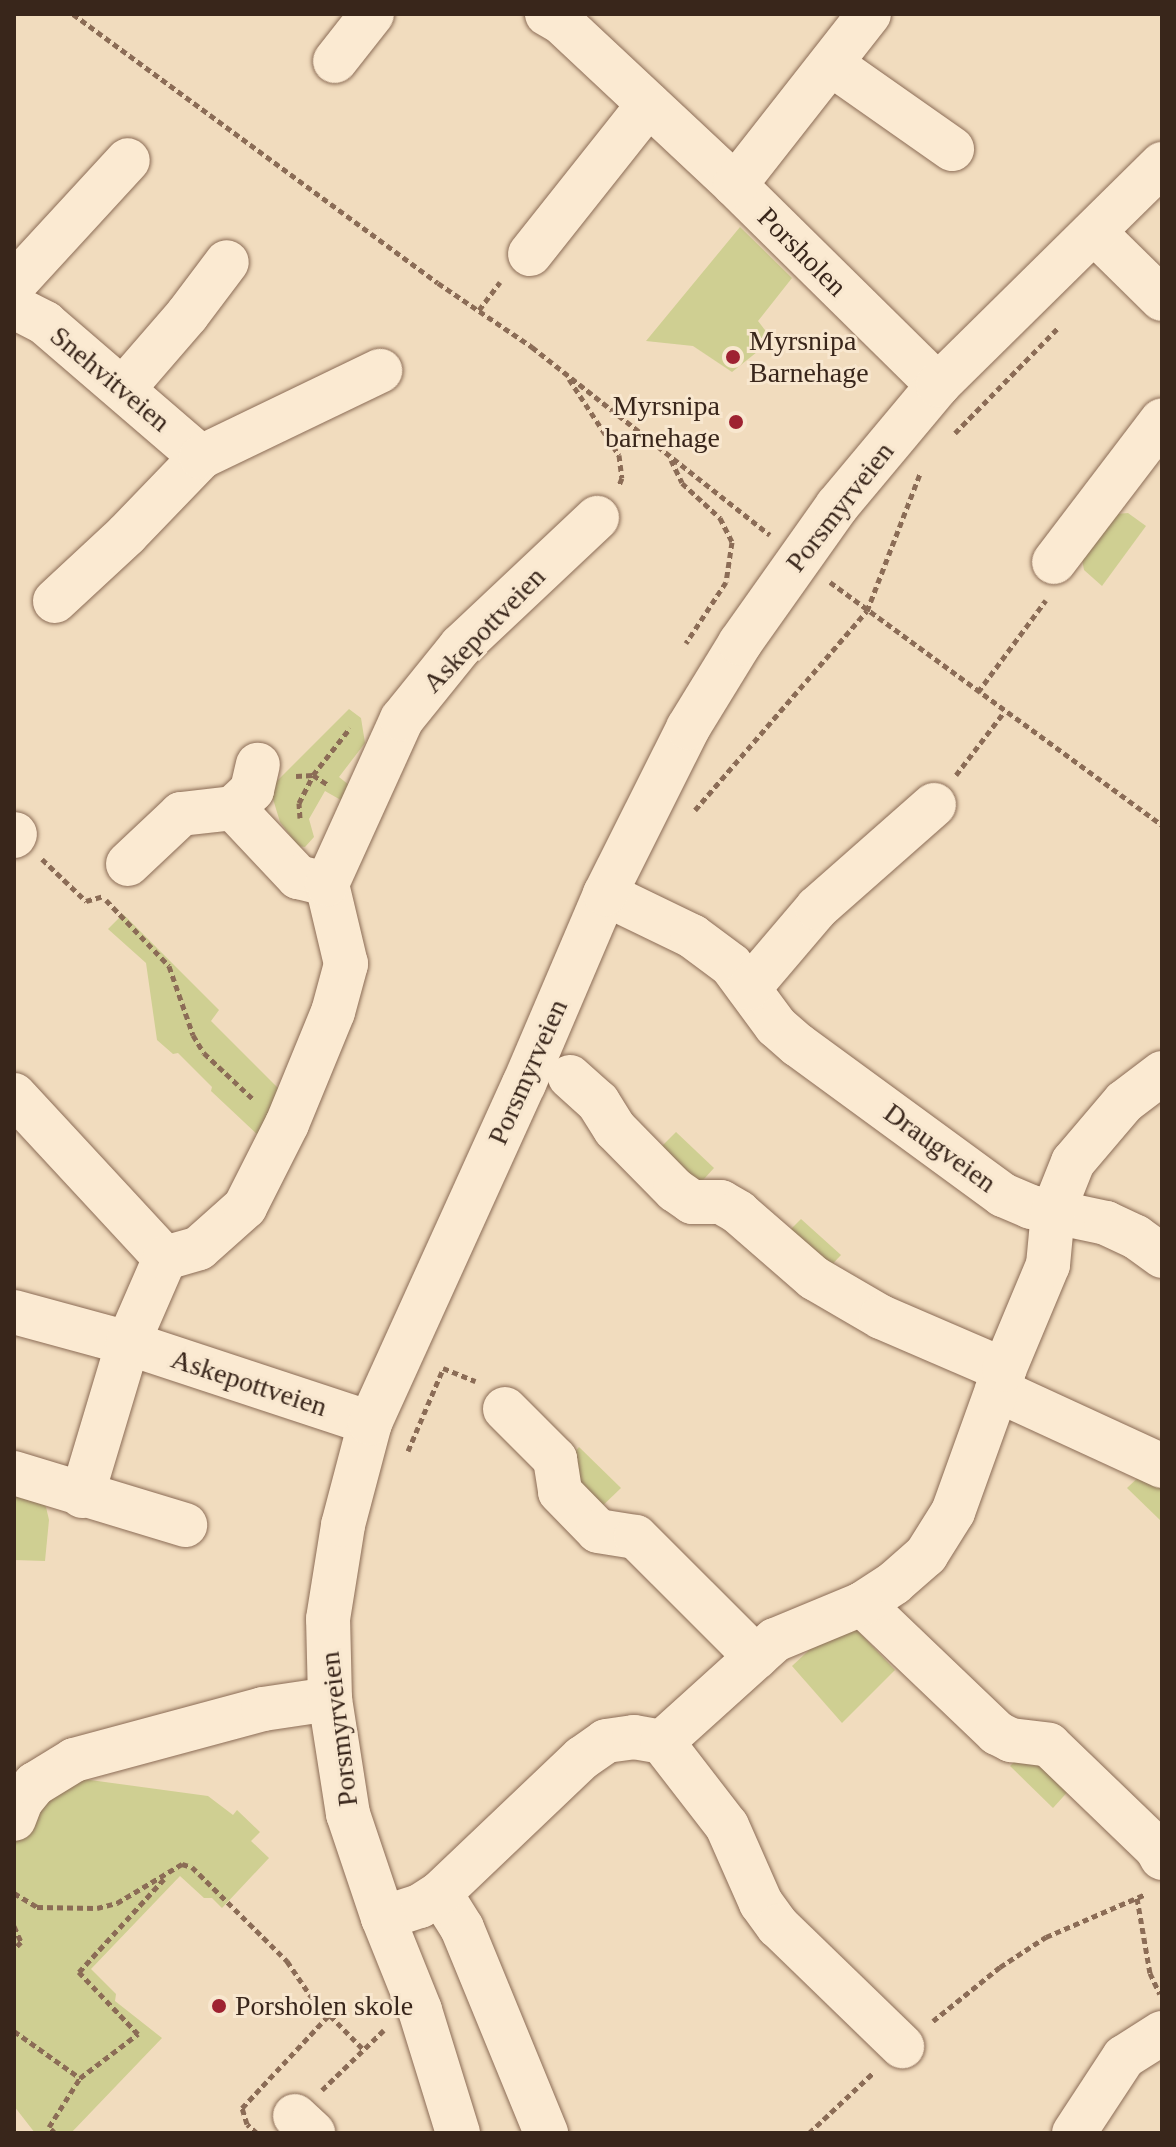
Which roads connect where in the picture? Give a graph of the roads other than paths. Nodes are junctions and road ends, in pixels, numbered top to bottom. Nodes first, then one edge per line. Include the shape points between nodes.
1 (372, 14) edge
2 (869, 14) edge
3 (558, 17) edge
4 (335, 61) dead end
5 (831, 64) junction
6 (649, 104) junction
7 (952, 149) dead end
8 (128, 160) dead end
9 (1162, 164) edge
10 (735, 185) junction
11 (1095, 233) junction
12 (530, 254) dead end
13 (227, 262) dead end
14 (14, 284) edge
15 (1162, 299) edge
16 (14, 307) edge
17 (380, 371) dead end
18 (938, 385) junction
19 (123, 389) junction
20 (1162, 420) edge
21 (201, 457) junction
22 (597, 518) road end
23 (1052, 579) road end
24 (55, 601) dead end
25 (273, 772) road end
26 (934, 805) road end
27 (233, 808) junction
28 (115, 881) road end
29 (327, 884) junction
30 (605, 894) junction
31 (749, 988) junction
32 (1162, 1073) edge
33 (570, 1077) dead end
34 (14, 1095) edge
35 (1053, 1212) junction
36 (1162, 1256) edge
37 (165, 1258) junction
38 (14, 1312) edge
39 (128, 1343) junction
40 (1000, 1380) junction
41 (505, 1409) dead end
42 (370, 1423) junction
43 (1162, 1466) edge
44 (14, 1473) edge
45 (82, 1496) junction
46 (185, 1525) dead end
47 (862, 1604) junction
48 (756, 1657) junction
49 (330, 1699) junction
50 (662, 1742) junction
51 (14, 1819) edge
52 (1156, 1875) edge
53 (440, 1893) junction
54 (383, 1918) junction
55 (1162, 2033) edge
56 (902, 2046) road end
57 (458, 2133) edge
58 (546, 2133) edge
59 (1074, 2133) edge

1 - 4 street
2 - 5 street, Porsholen
3 - 6 street, Porsholen
5 - 7 street
5 - 10 street, Porsholen
6 - 10 street, Porsholen
6 - 12 street
8 - 14 street
9 - 11 street, Porsmyrveien
10 - 18 street, Porsholen
11 - 15 street
11 - 18 street, Porsmyrveien
13 - 19 street
16 - 19 street, Snehvitveien via 45,323
17 - 21 street
18 - 30 street, Porsmyrveien via 837,506 740,643 688,728
19 - 21 street, Snehvitveien
20 - 23 street
21 - 24 street
22 - 29 street, Askepottveien via 461,646 402,719
25 - 27 street
26 - 31 street via 817,908
27 - 28 street via 181,814
27 - 29 street via 298,877
29 - 37 street via 346,964 333,1012 287,1124 245,1207 199,1248
30 - 31 street, Draugveien via 692,936 731,965
30 - 42 street, Porsmyrveien
31 - 35 street, Draugveien via 776,1026 798,1045 1003,1195
32 - 35 street via 1124,1102 1073,1162
33 - 40 street via 598,1102 615,1129 692,1202 721,1202 814,1278
34 - 37 street
35 - 36 street, Draugveien via 1106,1223
35 - 40 street via 1048,1265
37 - 39 street
38 - 39 street, Askepottveien
39 - 42 street, Askepottveien
39 - 45 street
40 - 43 street
40 - 47 street via 953,1512 926,1555
41 - 48 street via 555,1459 560,1492 598,1531 636,1537
42 - 49 street, Porsmyrveien via 343,1525 328,1619
44 - 45 street
45 - 46 street
47 - 48 street via 775,1640
47 - 52 street via 997,1733 1049,1745 1157,1849
48 - 50 street
49 - 51 street via 263,1709 74,1760 35,1784
49 - 54 street, Porsmyrveien via 348,1814
50 - 53 street via 634,1737 606,1741
50 - 56 street via 727,1826 761,1903 778,1926
53 - 54 street
53 - 58 street via 462,1928
54 - 57 street, Porsmyrveien via 420,2010
55 - 59 street via 1124,2057

